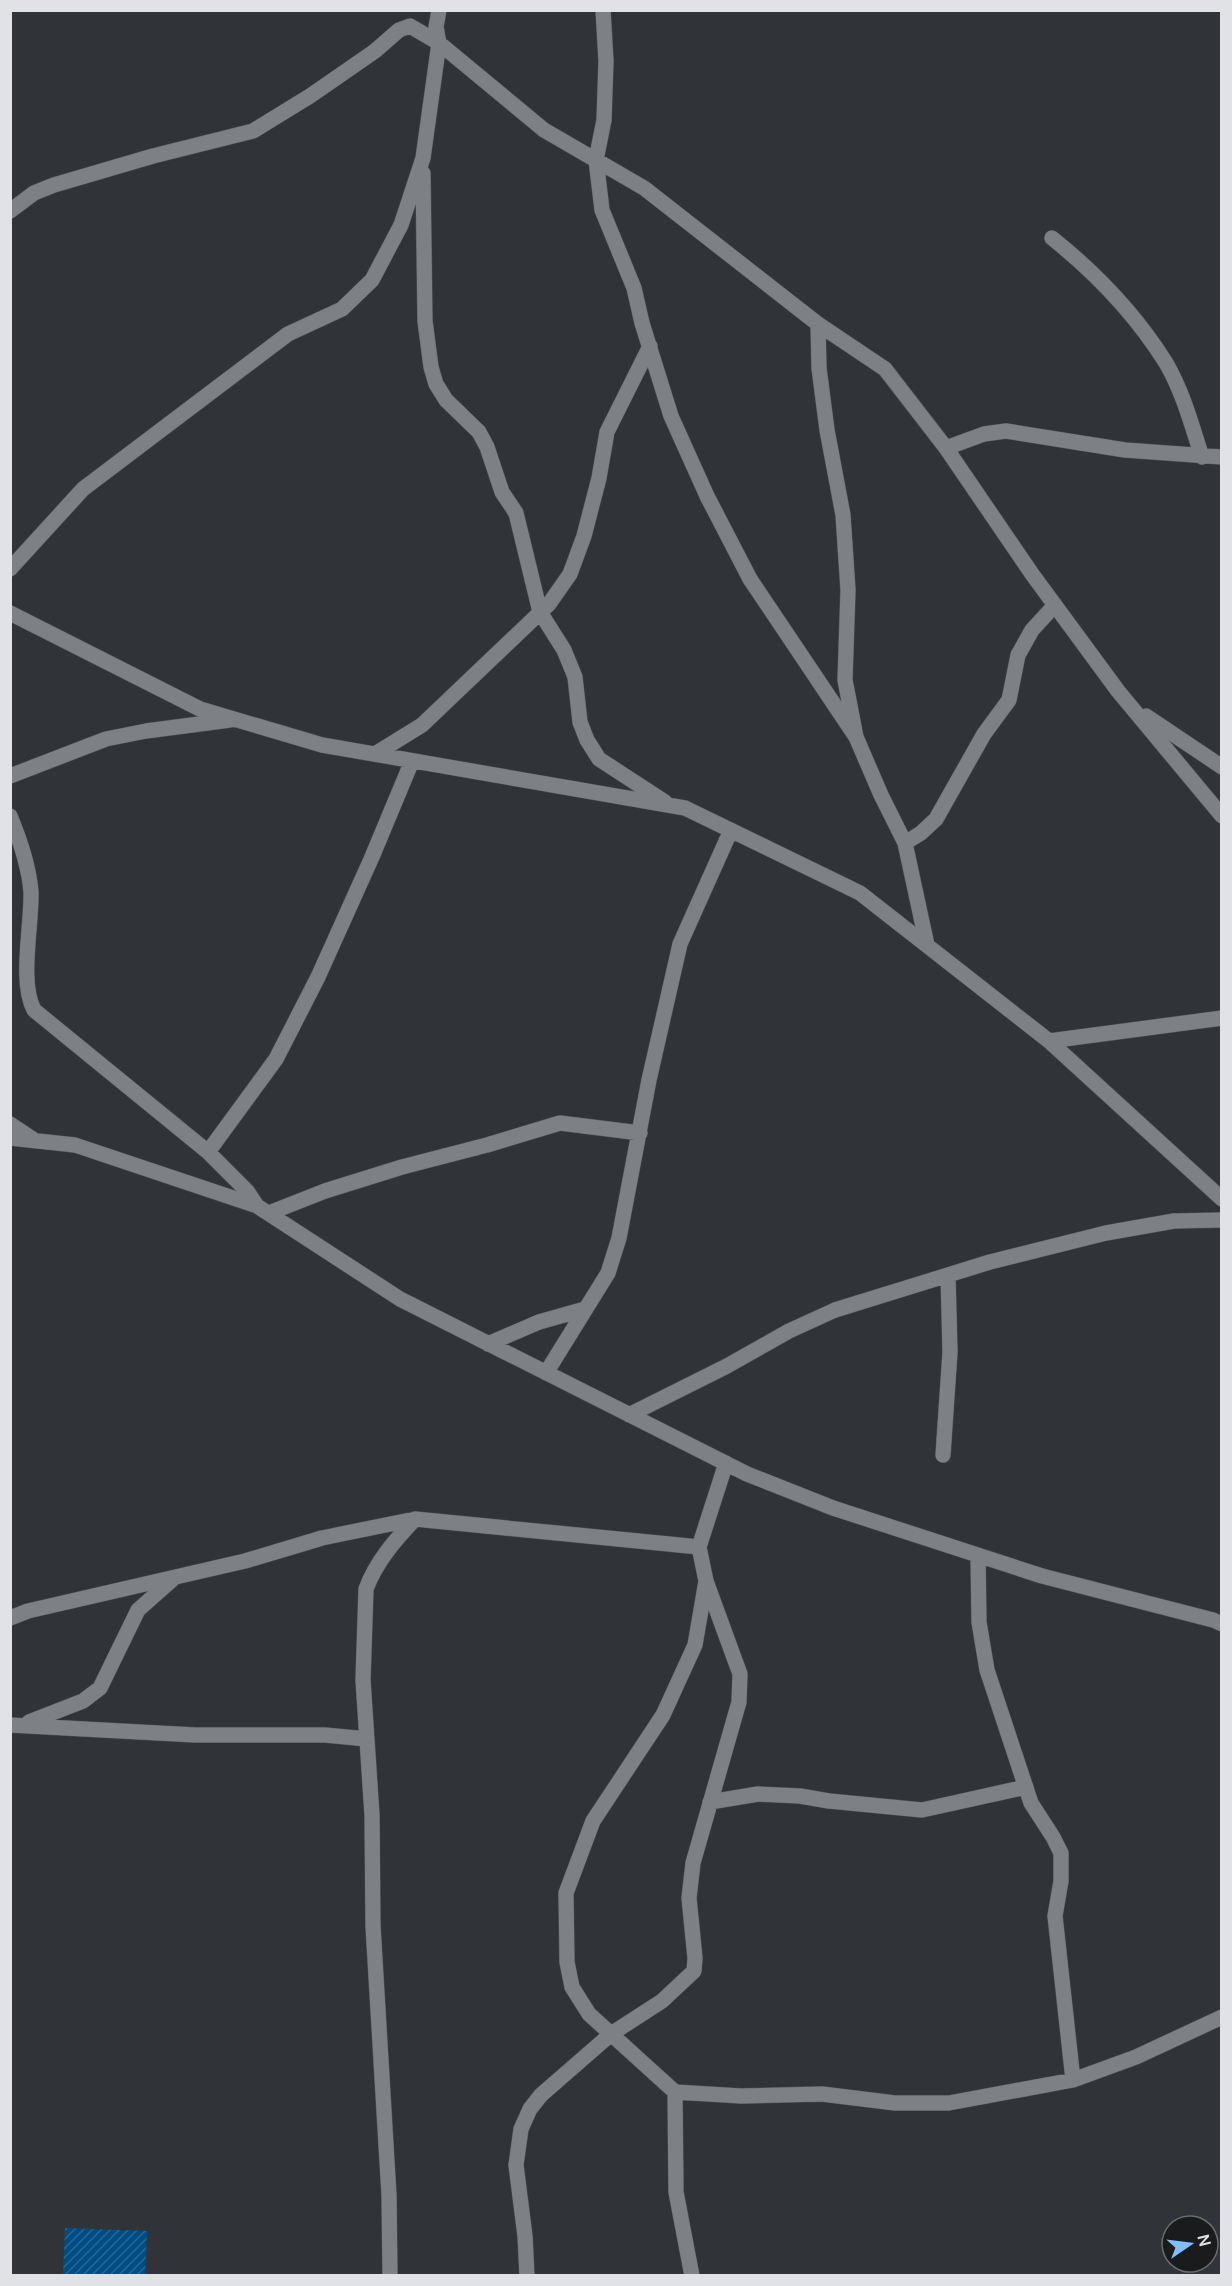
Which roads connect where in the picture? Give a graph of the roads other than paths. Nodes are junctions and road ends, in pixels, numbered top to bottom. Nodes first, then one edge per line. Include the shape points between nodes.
1 (439, 10) edge
2 (603, 10) edge
3 (439, 43) junction
4 (423, 158) junction
5 (596, 160) junction
6 (10, 211) edge
7 (1052, 238) dead end
8 (818, 324) junction
9 (650, 346) junction
10 (946, 447) junction
11 (1203, 457) junction
12 (1221, 457) edge
13 (10, 569) edge
14 (1055, 605) junction
15 (540, 612) junction
16 (10, 613) edge
17 (1131, 706) junction
18 (236, 719) junction
19 (856, 737) junction
20 (375, 754) junction
21 (412, 761) junction
22 (1221, 767) edge
23 (10, 776) edge
24 (670, 805) junction
25 (10, 816) edge
26 (1221, 816) edge
27 (731, 830) junction
28 (905, 843) junction
29 (927, 945) junction
30 (1221, 1018) edge
31 (1049, 1041) junction
32 (10, 1124) edge
33 (640, 1133) junction
34 (10, 1138) edge
35 (37, 1141) junction
36 (208, 1152) junction
37 (1221, 1199) edge
38 (263, 1210) junction
39 (1221, 1220) edge
40 (948, 1275) junction
41 (585, 1309) junction
42 (488, 1344) junction
43 (546, 1373) junction
44 (629, 1414) junction
45 (943, 1455) dead end
46 (726, 1463) junction
47 (415, 1519) junction
48 (699, 1547) junction
49 (978, 1555) junction
50 (175, 1577) junction
51 (706, 1581) junction
52 (10, 1618) edge
53 (1221, 1624) edge
54 (16, 1725) edge
55 (367, 1739) junction
56 (1026, 1787) junction
57 (710, 1802) junction
58 (1221, 2017) edge
59 (611, 2034) junction
60 (1073, 2080) junction
61 (675, 2092) junction
62 (390, 2276) edge
63 (528, 2276) edge
64 (692, 2276) edge

1 - 3 street
2 - 5 street via 604,120
3 - 4 street
3 - 5 street via 544,130
3 - 6 street via 410,26 404,27 375,51 253,131 54,185 34,193
4 - 13 street via 401,225 372,280 342,309 288,334 83,489
4 - 15 street via 425,321 431,367 446,400 488,447 502,492 516,513
5 - 8 street via 644,188
5 - 9 street via 602,210 634,288
7 - 11 street via 1122,302 1166,364
8 - 10 street via 885,369
8 - 19 street via 827,430 843,515 848,590 845,680
9 - 15 street via 608,432 584,536 570,574
9 - 19 street via 671,416 750,579
10 - 11 street via 1006,431 1125,450
10 - 14 street
11 - 12 street
14 - 17 street
14 - 28 street via 1032,630 1018,655 1009,700 984,734 936,819
15 - 20 street via 422,725
15 - 24 street via 564,650 575,677 580,722 599,759
16 - 18 street via 200,709
17 - 22 street
17 - 26 street
18 - 20 street via 322,745
18 - 23 street via 106,739
19 - 28 street
20 - 21 street
21 - 24 street
21 - 36 street via 313,988 276,1059
24 - 27 street
25 - 36 street via 31,889 27,990 34,1010
27 - 29 street via 860,893
27 - 33 street via 680,944
28 - 29 street
29 - 31 street
30 - 31 street
31 - 37 street
32 - 35 street
33 - 38 street via 560,1123
33 - 41 street via 619,1238 608,1273
34 - 35 street
35 - 38 street via 75,1145
36 - 38 street
38 - 42 street via 400,1299
39 - 40 street via 1174,1221 1106,1233
40 - 44 street via 835,1310
40 - 45 street via 950,1352
41 - 42 street via 539,1322
41 - 43 street
42 - 43 street
43 - 44 street
44 - 46 street
46 - 48 street
46 - 49 street via 833,1508
47 - 48 street
47 - 50 street via 321,1538
47 - 55 street via 391,1545 366,1589 363,1680
48 - 51 street
49 - 53 street
49 - 56 street via 979,1622 987,1670
50 - 52 street
50 - 54 street via 138,1610 100,1688 54,1714
51 - 57 street via 740,1674 739,1702
51 - 59 street via 695,1645 663,1715 593,1821 566,1893 567,1962 572,1987 589,2014
54 - 55 street
55 - 62 street
56 - 57 street via 922,1810 758,1794
56 - 60 street via 1031,1803 1061,1853 1062,1881 1055,1916
57 - 59 street via 690,1886 694,1971 662,2001
58 - 60 street via 1136,2057
59 - 61 street
59 - 63 street via 541,2095 521,2129 516,2165
60 - 61 street via 949,2103 895,2103 822,2094 741,2096
61 - 64 street via 676,2192

